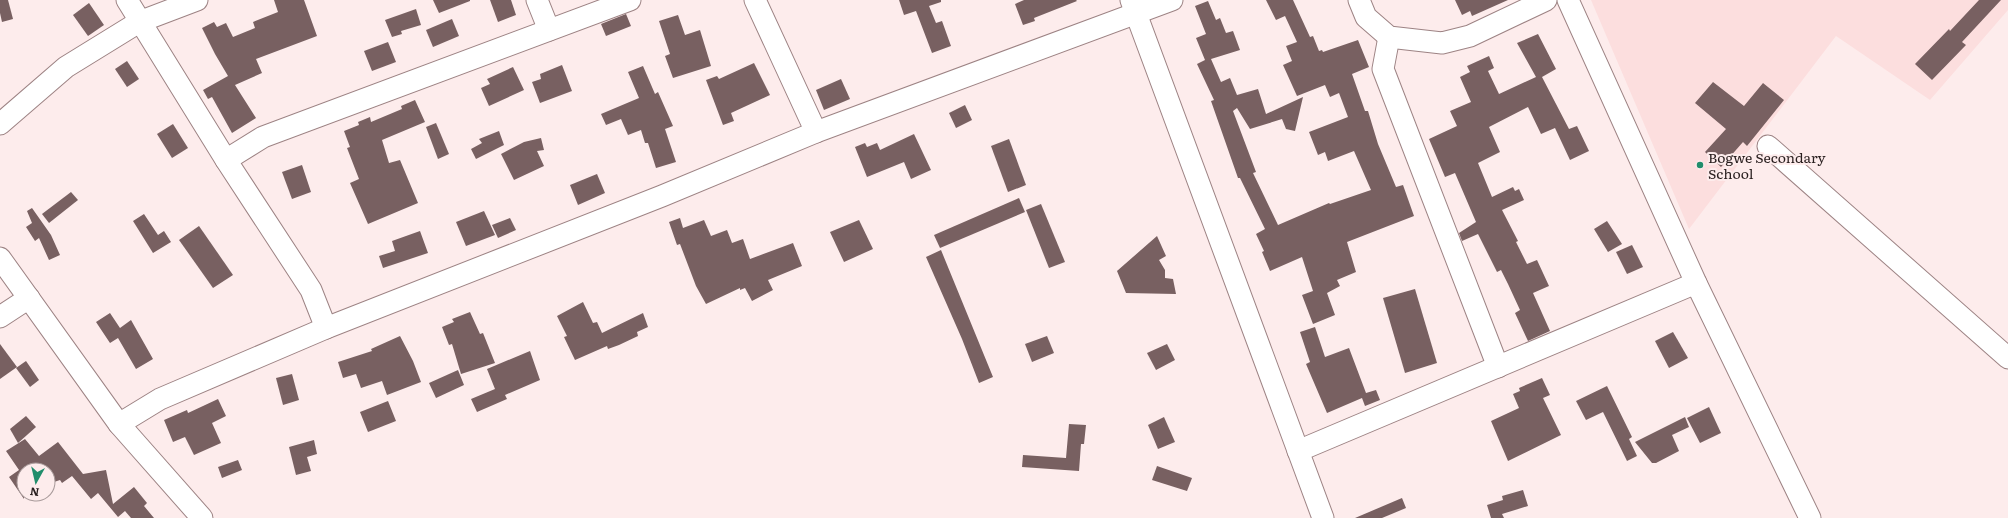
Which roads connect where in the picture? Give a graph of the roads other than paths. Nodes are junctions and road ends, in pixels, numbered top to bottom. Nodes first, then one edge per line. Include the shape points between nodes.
1 (127, 0) edge
2 (197, 0) edge
3 (537, 0) edge
4 (630, 0) edge
5 (755, 0) edge
6 (1172, 0) edge
7 (1359, 0) edge
8 (1546, 0) edge
9 (1568, 0) edge
10 (1133, 6) edge
11 (139, 22) junction
12 (549, 30) junction
13 (1389, 37) junction
14 (0, 124) edge
15 (816, 132) junction
16 (1768, 146) dead end
17 (226, 160) junction
18 (0, 258) edge
19 (1696, 283) junction
20 (29, 298) junction
21 (0, 317) edge
22 (326, 328) junction
23 (2008, 358) edge
24 (1498, 367) junction
25 (120, 424) junction
26 (1298, 451) junction
27 (202, 518) edge
28 (1323, 518) edge
29 (1810, 518) edge

1 - 11 street
2 - 11 street
3 - 12 street
4 - 12 street
5 - 15 street
6 - 10 street
7 - 13 street via 1366,17
8 - 13 street via 1470,36 1442,43
9 - 19 street
10 - 15 street
10 - 26 street
11 - 14 street via 66,67
11 - 17 street
12 - 17 street via 263,137
13 - 24 street via 1383,69
15 - 22 street via 662,196
16 - 23 street
17 - 22 street via 311,290
18 - 20 street
19 - 24 street
19 - 29 street
20 - 21 street
20 - 25 street
22 - 25 street via 160,399
24 - 26 street
25 - 27 street
26 - 28 street

